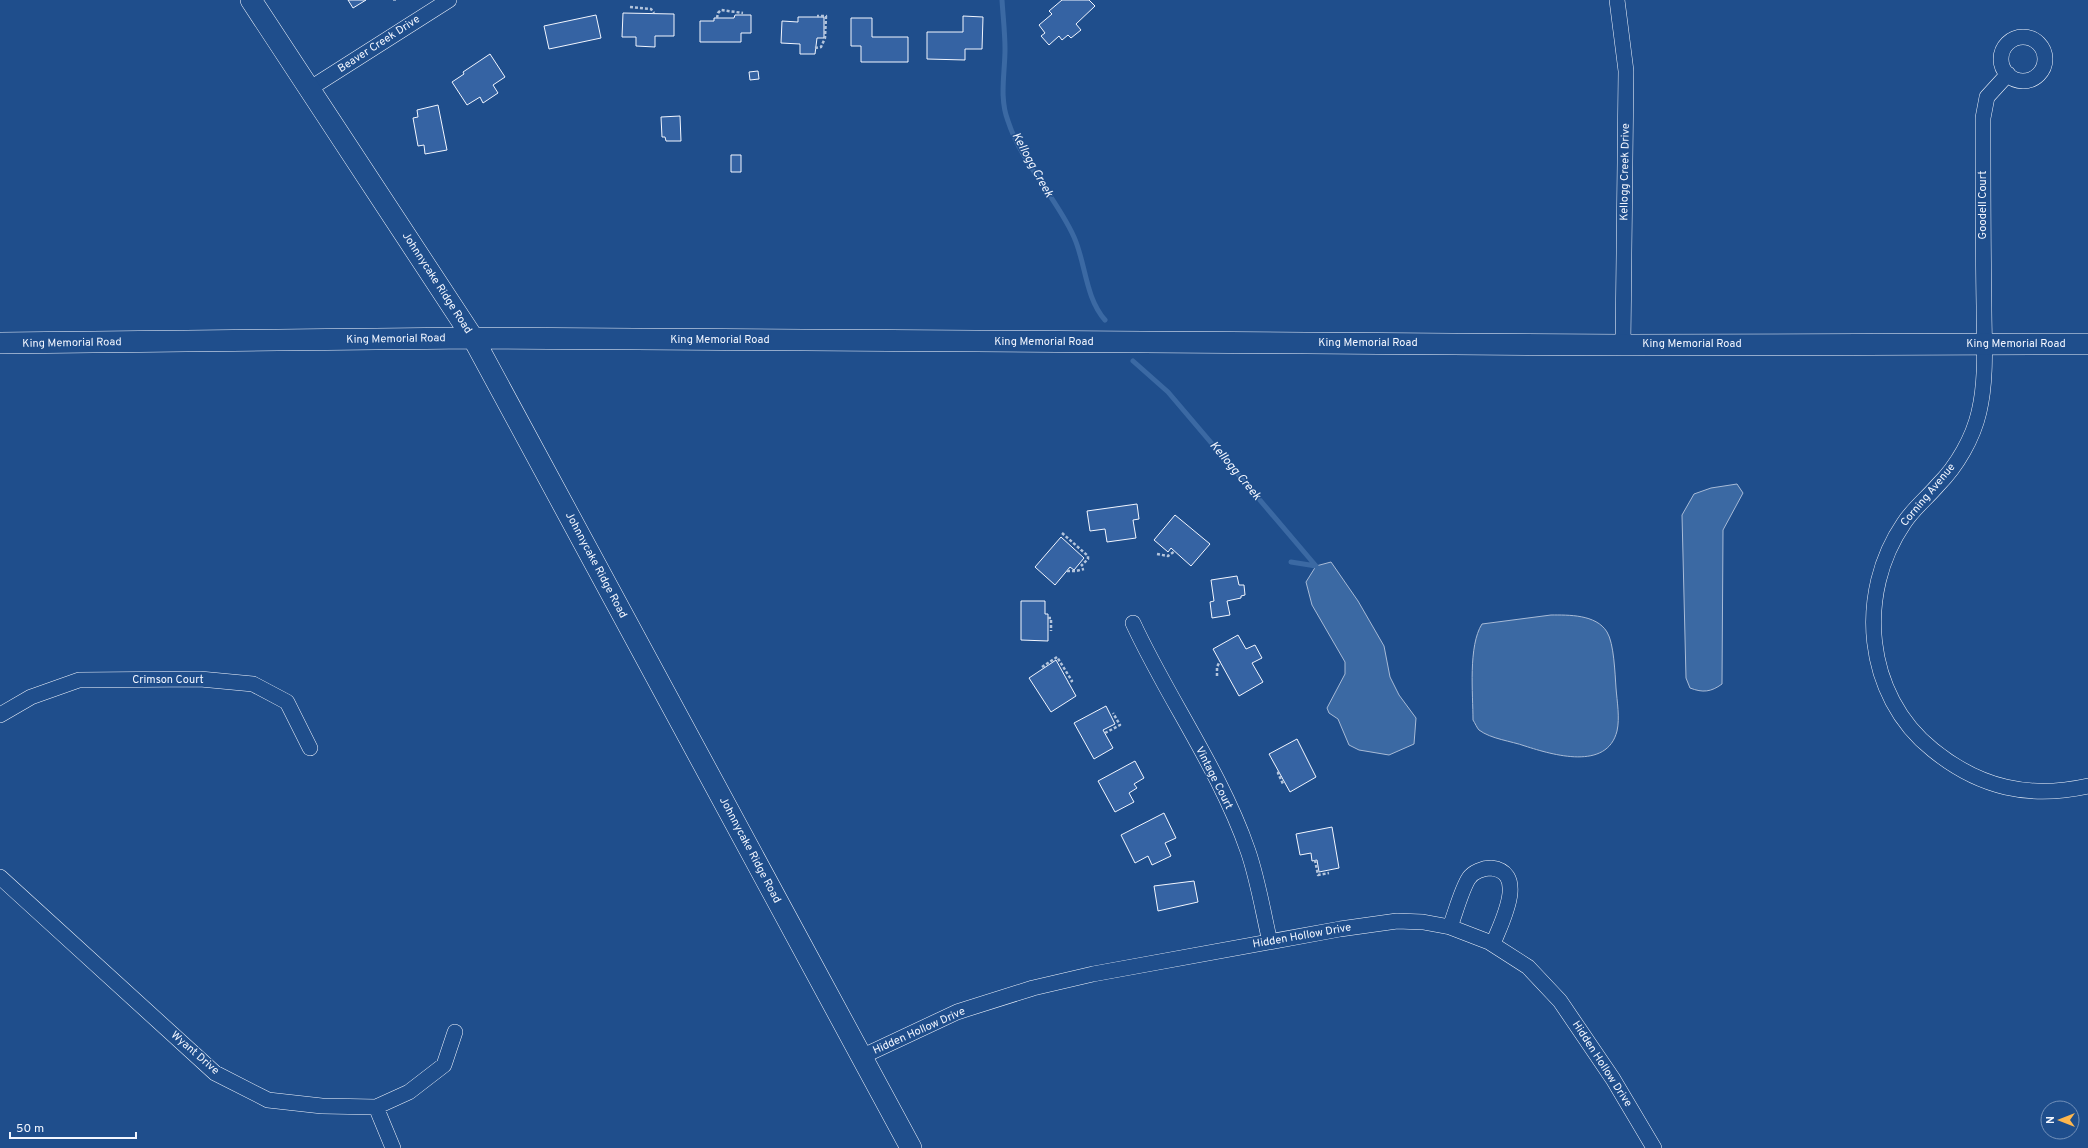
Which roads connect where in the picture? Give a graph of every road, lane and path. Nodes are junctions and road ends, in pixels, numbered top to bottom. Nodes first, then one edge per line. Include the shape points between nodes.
1 (251, 0) edge
2 (449, 0) edge
3 (1617, 0) edge
4 (630, 7) dead end
5 (743, 12) dead end
6 (654, 13) dead end
7 (817, 16) dead end
8 (717, 18) dead end
9 (815, 48) dead end
10 (2008, 74) dead end
11 (309, 89) junction
12 (473, 338) junction
13 (0, 343) edge
14 (1623, 344) junction
15 (1984, 344) junction
16 (2088, 344) edge
17 (1062, 533) dead end
18 (1175, 551) dead end
19 (1157, 554) dead end
20 (1067, 571) dead end
21 (1048, 618) dead end
22 (1133, 623) dead end
23 (1051, 632) dead end
24 (1220, 661) dead end
25 (1042, 667) dead end
26 (1216, 676) dead end
27 (1068, 683) dead end
28 (1113, 713) dead end
29 (0, 715) edge
30 (1105, 733) dead end
31 (310, 748) dead end
32 (1279, 772) dead end
33 (1283, 784) dead end
34 (2088, 786) edge
35 (1315, 860) dead end
36 (1329, 873) dead end
37 (0, 877) edge
38 (1450, 927) junction
39 (1270, 942) junction
40 (1493, 944) junction
41 (455, 1032) dead end
42 (861, 1057) junction
43 (376, 1108) junction
44 (393, 1148) edge
45 (911, 1148) edge
46 (1654, 1148) edge

1 - 11 street, Johnnycake Ridge Road
2 - 11 street, Beaver Creek Drive
3 - 14 street, Kellogg Creek Drive via 1626,71
4 - 6 path via 651,9
5 - 8 path via 721,10
7 - 9 path via 826,16 826,38 821,47
10 - 15 street, Goodell Court via 1987,97 1983,118
11 - 12 street, Johnnycake Ridge Road
12 - 13 street, King Memorial Road
12 - 14 street, King Memorial Road
12 - 42 street, Johnnycake Ridge Road
14 - 15 street, King Memorial Road
15 - 16 street, King Memorial Road
15 - 34 street, Corning Avenue via 1982,400 1967,444 1940,483 1905,520 1885,557 1876,584 1874,602 1876,651 1886,687 1897,709 1922,740 1949,762 1978,778 2021,791 2060,791
17 - 20 path via 1088,556 1082,567 1076,571
18 - 19 path via 1168,556
21 - 23 path via 1051,618
22 - 39 street, Vintage Court via 1229,807 1248,850
24 - 26 path via 1216,667
25 - 27 path via 1057,657 1072,681
28 - 30 path via 1120,725
29 - 31 street, Crimson Court via 31,697 79,680 200,679 253,684 287,702
32 - 33 path
35 - 36 path via 1318,875
37 - 43 street, Wyant Drive via 215,1073 268,1100
38 - 39 street, Hidden Hollow Drive via 1397,921
38 - 40 street, Hidden Hollow Drive
38 - 40 street via 1469,878 1479,870 1491,868 1502,872 1510,881 1511,892
39 - 42 street, Hidden Hollow Drive via 1093,974 1033,988 957,1012
40 - 46 street, Hidden Hollow Drive via 1528,967 1560,1000 1613,1079
41 - 43 street, Wyant Drive via 444,1065 409,1092
42 - 45 street, Johnnycake Ridge Road
43 - 44 street

